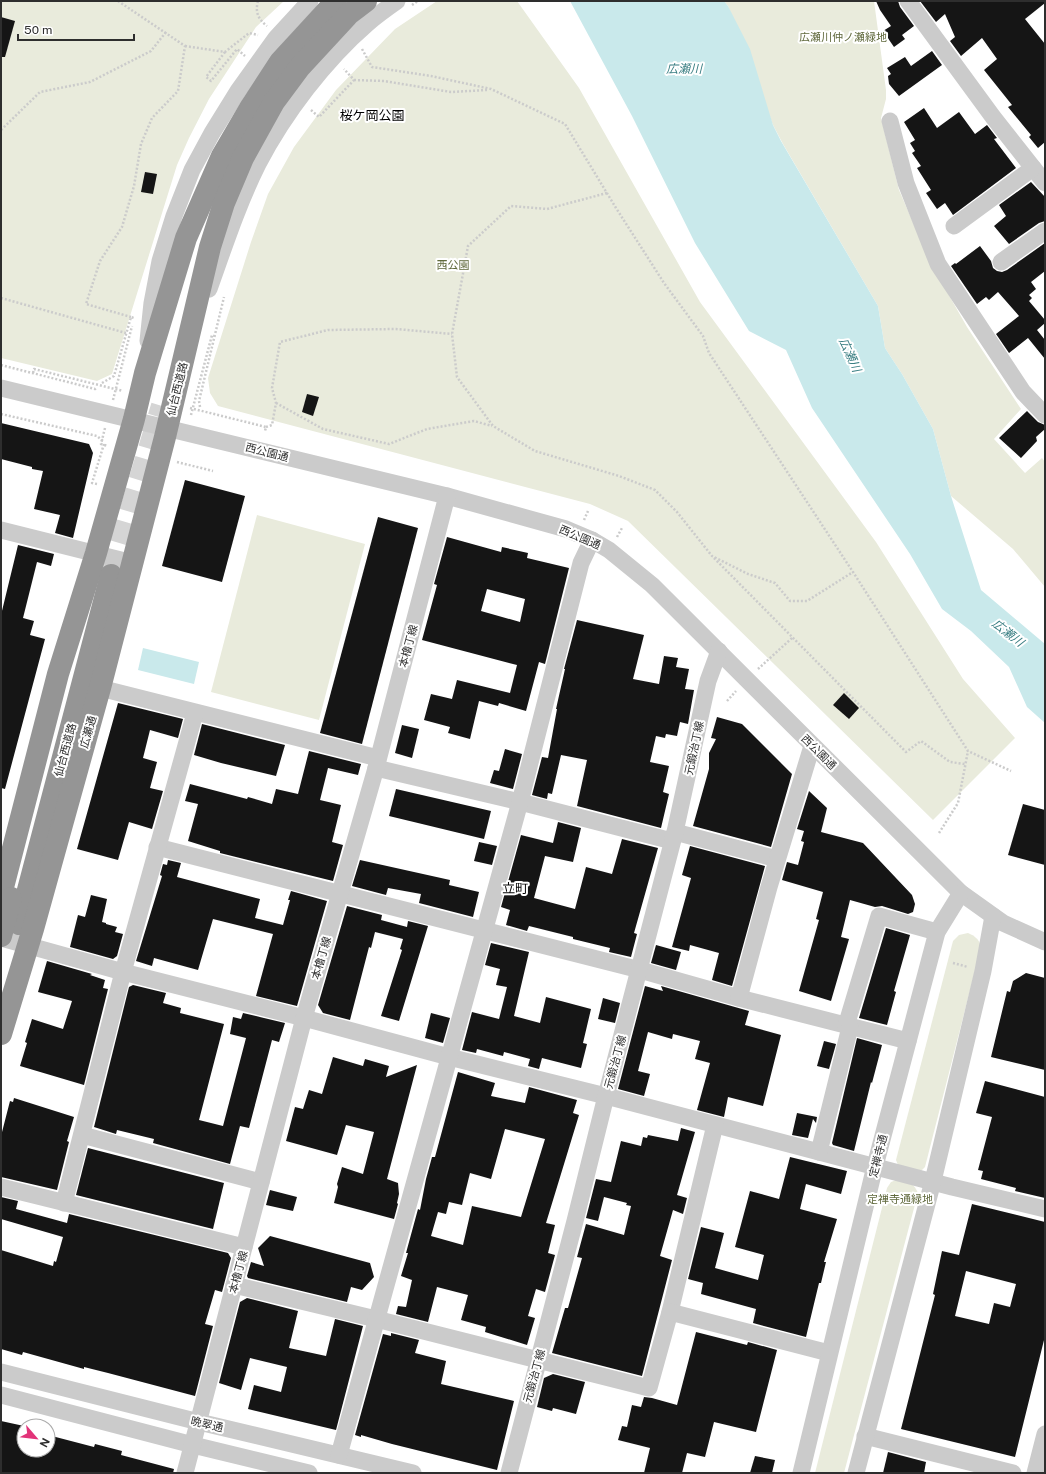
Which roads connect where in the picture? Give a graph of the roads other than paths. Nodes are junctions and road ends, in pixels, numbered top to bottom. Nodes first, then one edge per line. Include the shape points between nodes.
1 (310, 1) edge
2 (336, 1) edge
3 (366, 1) edge
4 (908, 1) edge
5 (403, 4) edge
6 (890, 121) dead end
7 (1033, 168) junction
8 (1045, 183) edge
9 (954, 226) dead end
10 (1045, 231) edge
11 (1001, 262) dead end
12 (187, 350) junction
13 (145, 373) junction
14 (1, 388) edge
15 (1045, 415) edge
16 (134, 419) junction
17 (167, 427) junction
18 (447, 496) junction
19 (1, 530) edge
20 (592, 540) junction
21 (133, 563) junction
22 (102, 567) junction
23 (719, 651) junction
24 (100, 688) junction
25 (196, 713) junction
26 (812, 746) junction
27 (378, 763) junction
28 (520, 802) junction
29 (674, 837) junction
30 (157, 847) junction
31 (778, 859) junction
32 (961, 893) junction
33 (340, 894) junction
34 (1, 895) edge
35 (993, 916) junction
36 (483, 930) junction
37 (937, 932) junction
38 (11, 935) edge
39 (1045, 942) edge
40 (640, 970) junction
41 (123, 972) junction
42 (739, 998) junction
43 (304, 1018) junction
44 (1, 1020) edge
45 (848, 1027) junction
46 (1, 1034) edge
47 (908, 1041) junction
48 (449, 1057) junction
49 (606, 1096) junction
50 (715, 1125) junction
51 (82, 1135) junction
52 (819, 1152) junction
53 (875, 1166) junction
54 (933, 1181) junction
55 (261, 1182) junction
56 (1, 1186) edge
57 (64, 1203) junction
58 (1045, 1209) edge
59 (244, 1247) junction
60 (234, 1285) junction
61 (670, 1312) junction
62 (376, 1319) junction
63 (829, 1352) junction
64 (538, 1361) junction
65 (1, 1372) edge
66 (1, 1395) edge
67 (199, 1422) junction
68 (1045, 1434) edge
69 (865, 1436) junction
70 (193, 1445) junction
71 (339, 1455) junction
72 (185, 1473) edge
73 (309, 1473) edge
74 (413, 1473) edge
75 (509, 1473) edge
76 (801, 1473) edge
77 (856, 1473) edge
78 (1013, 1473) edge
79 (1035, 1473) edge

1 - 13 street via 277,36 238,91 192,170 160,261 153,296
2 - 13 highway via 280,62 222,156 186,238
3 - 12 highway, 仙台西道路 via 350,14 300,68 274,102 243,158 210,247
4 - 7 street
5 - 12 street via 368,23 332,58 279,128 258,164 234,220
6 - 15 street via 906,183 938,264 1023,392
7 - 8 street
7 - 9 street
10 - 11 street
12 - 17 highway, 仙台西道路
13 - 16 highway
14 - 16 street, 西公園通
16 - 17 street, 西公園通
16 - 22 highway
17 - 18 street, 西公園通
17 - 21 highway, 広瀬通
18 - 20 street, 西公園通 via 566,529
18 - 27 street, 本櫓丁線
19 - 22 street
20 - 23 street, 西公園通 via 609,550 652,585
20 - 28 street via 581,563
21 - 22 street
21 - 24 highway, 広瀬通
22 - 34 highway via 58,674
22 - 38 highway, 仙台西道路
23 - 26 street, 西公園通
23 - 29 street, 元鍛治丁線 via 708,681
24 - 25 street
24 - 38 highway, 広瀬通
25 - 27 street
25 - 30 street
26 - 31 street
26 - 32 street, 西公園通
27 - 28 street
27 - 33 street, 本櫓丁線
28 - 29 street
28 - 36 street
29 - 31 street
29 - 40 street, 元鍛治丁線
30 - 33 street
30 - 41 street
31 - 42 street
32 - 35 street, 西公園通
32 - 37 street, 定禅寺通
33 - 36 street
33 - 43 street, 本櫓丁線
35 - 39 street, 西公園通
35 - 54 street via 983,971
36 - 40 street
36 - 48 street
37 - 45 street via 879,916
37 - 47 street, 定禅寺通
38 - 41 street
38 - 44 highway
38 - 46 highway, 広瀬通
40 - 42 street
40 - 49 street, 元鍛治丁線
41 - 43 street
41 - 51 street
42 - 45 street
43 - 48 street
43 - 55 street, 本櫓丁線
45 - 47 street
45 - 52 street
47 - 53 street, 定禅寺通
48 - 49 street
48 - 62 street
49 - 50 street
49 - 64 street, 元鍛治丁線
50 - 52 street
50 - 61 street
51 - 55 street
51 - 57 street
52 - 53 street
53 - 54 street
53 - 63 street, 定禅寺通
54 - 58 street
54 - 69 street
55 - 59 street, 本櫓丁線
56 - 57 street
57 - 59 street
59 - 60 street, 本櫓丁線
60 - 62 street
60 - 67 street, 本櫓丁線
61 - 63 street
61 - 64 street via 649,1388
62 - 64 street
62 - 71 street
63 - 76 street, 定禅寺通
64 - 75 street, 元鍛治丁線
65 - 67 street, 晩翠通
66 - 70 street
67 - 70 street, 本櫓丁線
67 - 71 street, 晩翠通
68 - 79 street
69 - 77 street
69 - 78 street
70 - 72 street
70 - 73 street
71 - 74 street, 晩翠通

